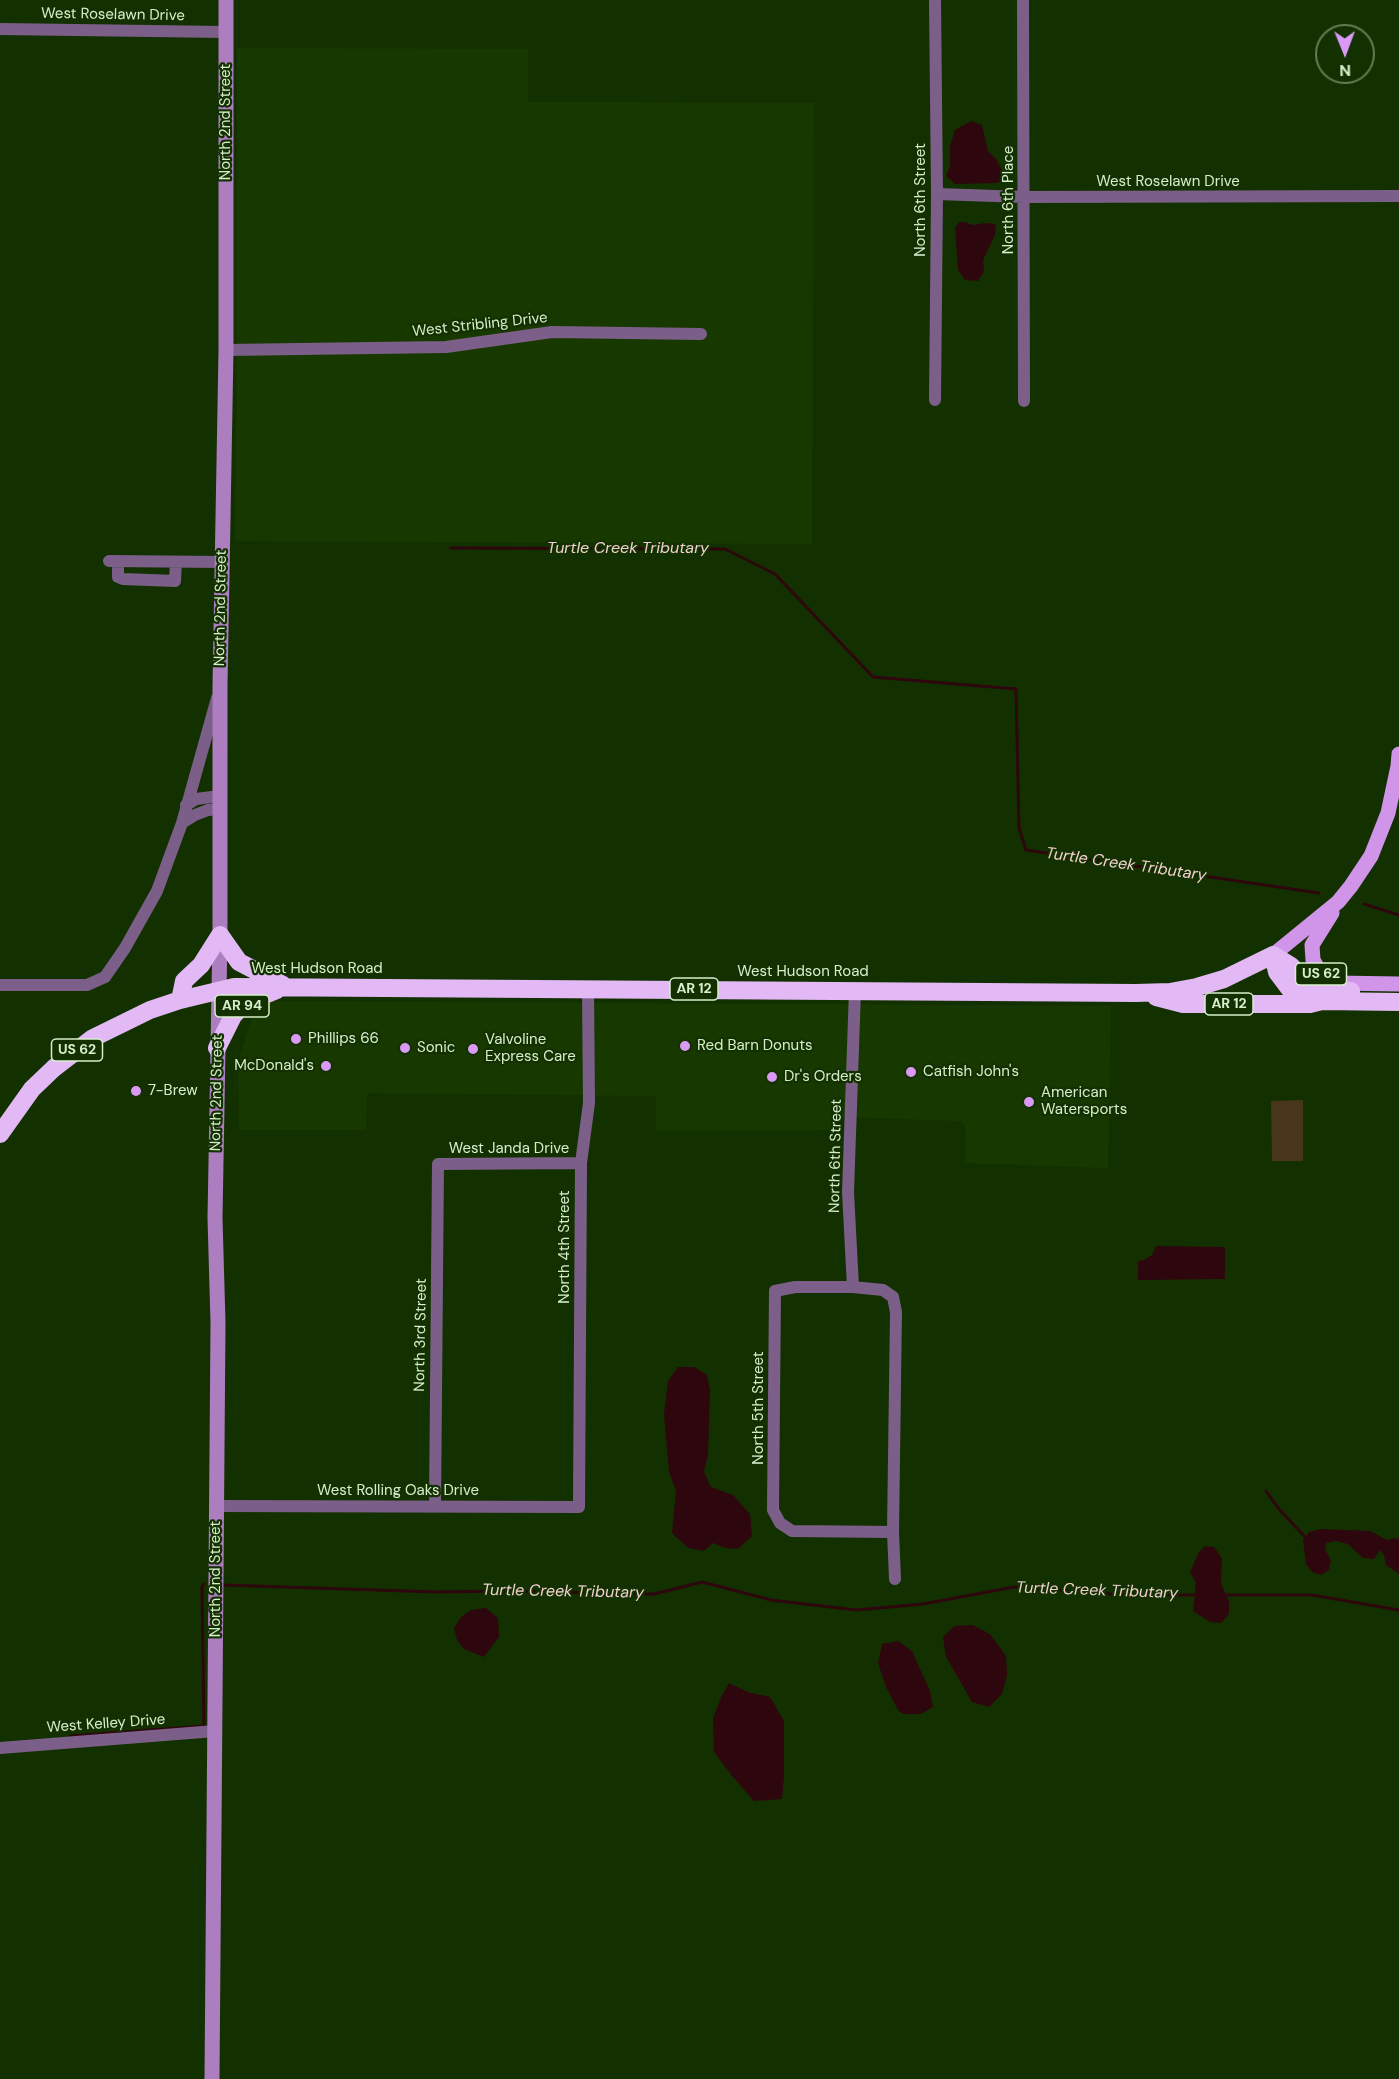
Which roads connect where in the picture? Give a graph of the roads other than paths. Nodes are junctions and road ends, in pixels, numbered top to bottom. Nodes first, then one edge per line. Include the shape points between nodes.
1 (226, 0) edge
2 (935, 0) edge
3 (1023, 0) edge
4 (0, 29) edge
5 (226, 32) junction
6 (937, 194) junction
7 (1399, 196) edge
8 (1024, 197) junction
9 (701, 334) dead end
10 (226, 350) junction
11 (935, 400) dead end
12 (1024, 401) dead end
13 (177, 562) junction
14 (222, 562) junction
15 (220, 686) junction
16 (1399, 754) edge
17 (220, 803) junction
18 (186, 805) junction
19 (182, 823) junction
20 (1338, 902) junction
21 (220, 935) junction
22 (1273, 955) junction
23 (1399, 984) edge
24 (0, 985) edge
25 (287, 986) junction
26 (588, 988) junction
27 (218, 990) junction
28 (855, 990) junction
29 (1399, 992) edge
30 (1136, 993) junction
31 (180, 1000) junction
32 (1322, 1001) junction
33 (1399, 1002) edge
34 (217, 1048) junction
35 (0, 1134) edge
36 (581, 1163) junction
37 (438, 1164) joint
38 (853, 1287) junction
39 (216, 1506) junction
40 (435, 1506) junction
41 (579, 1507) joint
42 (893, 1532) junction
43 (895, 1579) dead end
44 (215, 1731) junction
45 (0, 1748) edge
46 (212, 2079) edge

1 - 5 main road, North 2nd Street
2 - 6 street, North 6th Street
3 - 8 street, North 6th Place
4 - 5 street, West Roselawn Drive
5 - 10 main road, North 2nd Street
6 - 8 street, West Roselawn Drive
6 - 11 street, North 6th Street
7 - 8 street, West Roselawn Drive
8 - 12 street, North 6th Place
9 - 10 street, West Stribling Drive via 552,332 446,347
10 - 14 main road, North 2nd Street
13 - 13 street via 113,561 118,577 123,579 175,581
13 - 14 street
14 - 15 main road, North 2nd Street
15 - 17 main road, North 2nd Street
15 - 18 street
16 - 20 main road via 1388,813 1371,856
17 - 18 street via 196,799
17 - 19 street
17 - 21 main road, North 2nd Street
18 - 19 street
19 - 24 street via 157,891 105,977 87,985
20 - 22 main road
20 - 23 main road, US 62 via 1312,945 1313,960 1321,974 1335,983
21 - 25 highway, AR 12 via 239,962
21 - 27 main road, North 2nd Street
21 - 31 highway via 201,965 184,981
22 - 29 highway, US 62 via 1322,988
22 - 30 highway, West Hudson Road / AR 12 via 1224,979 1197,987
22 - 32 highway via 1277,972 1288,988
25 - 26 highway, West Hudson Road / AR 12
25 - 27 highway, West Hudson Road / AR 12
25 - 34 highway, AR 94 via 245,1003 233,1016
26 - 28 highway, West Hudson Road / AR 12
26 - 36 street, North 4th Street via 589,1103
27 - 31 highway, US 62
27 - 34 main road, North 2nd Street / AR 94
28 - 30 highway, West Hudson Road / AR 12
28 - 38 street, North 6th Street via 848,1192
30 - 32 highway, AR 12 via 1183,1004
31 - 35 highway, US 62 via 123,1022 70,1055 32,1089
32 - 33 highway, US 62
34 - 39 main road, North 2nd Street / AR 94
36 - 37 street, West Janda Drive
36 - 41 street, North 4th Street
37 - 40 street, North 3rd Street
38 - 42 street via 883,1290 893,1297 896,1312
38 - 42 street, North 5th Street via 775,1291 773,1510 780,1523 792,1531
39 - 40 street, West Rolling Oaks Drive
39 - 44 main road, North 2nd Street / AR 94
40 - 41 street, West Rolling Oaks Drive
42 - 43 street
44 - 45 street, West Kelley Drive
44 - 46 main road, North 2nd Street / AR 94

